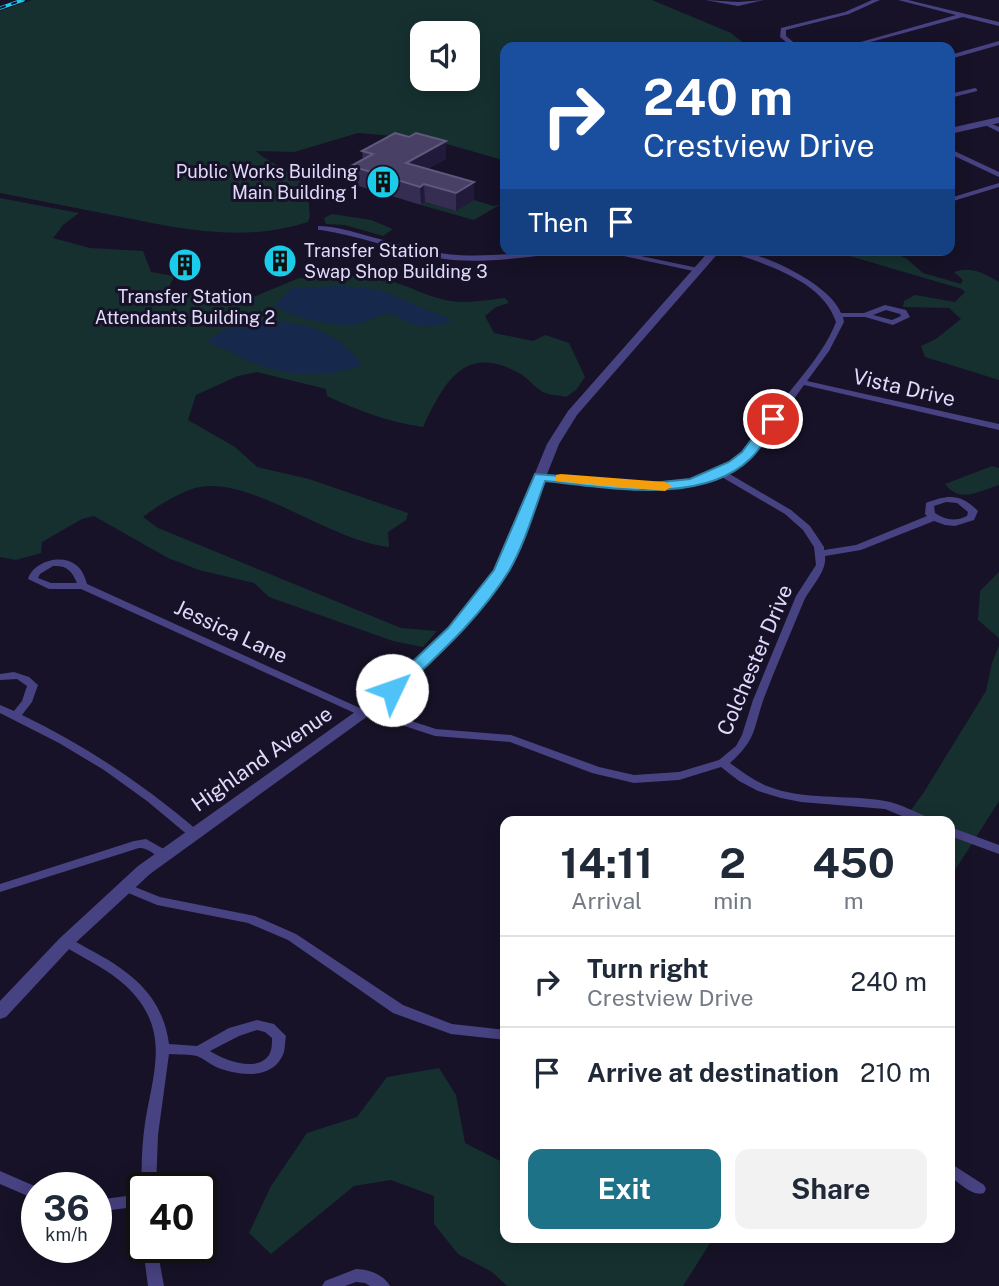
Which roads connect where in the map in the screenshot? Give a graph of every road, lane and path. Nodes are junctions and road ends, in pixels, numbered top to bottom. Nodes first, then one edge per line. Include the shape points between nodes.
1 (708, 0) edge
2 (761, 0) edge
3 (877, 0) edge
4 (901, 0) edge
5 (963, 15) junction
6 (999, 24) edge
7 (790, 42) edge
8 (864, 42) edge
9 (999, 43) edge
10 (955, 56) edge
11 (975, 90) dead end
12 (955, 95) edge
13 (999, 120) edge
14 (985, 123) junction
15 (955, 130) edge
16 (999, 130) edge
17 (955, 153) edge
18 (999, 175) edge
19 (999, 185) edge
20 (955, 198) edge
21 (321, 228) dead end
22 (500, 255) edge
23 (629, 256) edge
24 (711, 256) edge
25 (746, 256) edge
26 (698, 270) junction
27 (840, 315) junction
28 (865, 315) dead end
29 (801, 382) junction
30 (999, 427) edge
31 (720, 473) junction
32 (540, 477) junction
33 (934, 517) dead end
34 (820, 554) junction
35 (83, 586) dead end
36 (0, 677) edge
37 (0, 708) edge
38 (365, 712) junction
39 (15, 716) junction
40 (417, 725) joint
41 (723, 762) junction
42 (913, 816) edge
43 (193, 833) junction
44 (955, 833) edge
45 (999, 850) edge
46 (165, 855) junction
47 (125, 887) junction
48 (0, 888) edge
49 (66, 942) junction
50 (0, 1012) edge
51 (500, 1034) edge
52 (165, 1049) junction
53 (200, 1051) junction
54 (150, 1172) edge
55 (955, 1172) edge
56 (0, 1177) edge
57 (21, 1187) edge
58 (979, 1189) dead end
59 (152, 1263) edge
60 (156, 1286) edge
61 (330, 1286) edge
62 (382, 1286) edge

1 - 2 street via 738,4
3 - 7 street via 782,31
4 - 5 street
5 - 6 street
5 - 8 street
9 - 10 street
11 - 12 street
13 - 14 street
14 - 15 street
14 - 16 street
17 - 18 street
19 - 20 street
21 - 22 street via 354,232 428,254
23 - 26 street
24 - 26 street, Highland Avenue
25 - 27 street via 808,282
26 - 32 street, Highland Avenue via 572,413
27 - 28 street
27 - 29 street via 839,326
29 - 30 street, Vista Drive
29 - 31 street via 747,454
31 - 32 street via 661,487
31 - 34 street via 807,528
32 - 38 street, Highland Avenue via 512,551 482,598 434,651
33 - 34 street via 858,548
34 - 41 street, Colchester Drive via 821,565 801,596 748,735
35 - 38 street, Jessica Lane
36 - 39 street via 15,675 33,685
37 - 39 street
38 - 40 street, Jessica Lane
38 - 43 street, Highland Avenue
39 - 43 street via 67,740 104,764
40 - 41 street, Colchester Drive via 444,733 511,739 634,779 679,776
41 - 42 street via 747,781 776,793 888,806
43 - 46 street, Highland Avenue
44 - 45 street
46 - 47 street, Highland Avenue
46 - 48 street via 146,843 138,844
47 - 49 street, Highland Avenue
47 - 51 street via 157,901 251,919 292,937 398,1009 451,1029
49 - 50 street, Highland Avenue
49 - 52 street via 138,990 151,1009
52 - 53 street
52 - 54 street via 152,1120
53 - 53 street via 233,1068 258,1068 272,1062 280,1050 279,1036 257,1025
55 - 58 street
56 - 57 street
59 - 60 street
61 - 62 street via 357,1274

